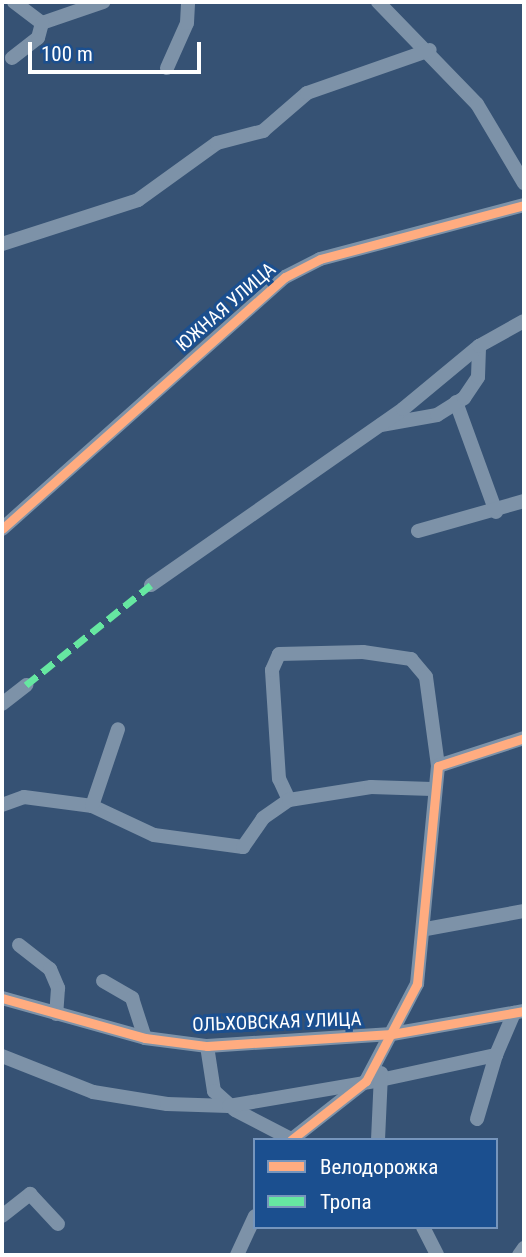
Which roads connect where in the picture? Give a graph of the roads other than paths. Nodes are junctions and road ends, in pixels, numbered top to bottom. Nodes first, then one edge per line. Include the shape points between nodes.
1 (14, 2) edge
2 (103, 2) edge
3 (188, 2) edge
4 (378, 2) edge
5 (42, 23) junction
6 (430, 50) junction
7 (12, 58) dead end
8 (167, 68) dead end
9 (524, 183) edge
10 (524, 205) edge
11 (2, 244) edge
12 (524, 321) edge
13 (480, 346) junction
14 (456, 402) junction
15 (380, 425) junction
16 (524, 501) edge
17 (496, 512) junction
18 (2, 529) edge
19 (418, 531) dead end
20 (151, 585) dead end
21 (26, 685) dead end
22 (2, 704) edge
23 (118, 729) dead end
24 (524, 738) edge
25 (438, 766) junction
26 (432, 789) junction
27 (289, 800) junction
28 (2, 805) edge
29 (92, 806) junction
30 (524, 911) edge
31 (426, 929) junction
32 (19, 945) dead end
33 (103, 981) dead end
34 (2, 998) edge
35 (519, 1012) edge
36 (56, 1014) junction
37 (392, 1034) junction
38 (145, 1038) junction
39 (207, 1046) junction
40 (496, 1055) junction
41 (2, 1056) edge
42 (375, 1081) junction
43 (229, 1106) junction
44 (477, 1119) dead end
45 (289, 1138) edge
46 (292, 1138) edge
47 (378, 1138) edge
48 (2, 1216) edge
49 (253, 1220) edge
50 (58, 1224) dead end
51 (424, 1229) edge
52 (524, 1248) edge
53 (237, 1255) edge
54 (437, 1255) edge
55 (519, 1255) edge

1 - 5 street
2 - 5 street
3 - 8 street via 187,23
4 - 6 street
5 - 7 street via 38,38
6 - 9 street via 477,104
6 - 11 street via 307,93 263,131 217,143 138,201
10 - 18 street, ЮЖНАЯ УЛИЦА via 320,259 285,277
12 - 13 street
13 - 14 street via 478,377
13 - 15 street
14 - 15 street via 437,415
14 - 17 street
15 - 20 street
16 - 17 street
17 - 19 street
21 - 22 street
23 - 29 street
24 - 25 street
25 - 26 street
25 - 27 street via 426,677 411,659 386,653 279,654 272,670 275,731 279,779
26 - 27 street via 371,787
26 - 31 street
27 - 29 street via 263,818 243,847 153,835
28 - 29 street via 24,797
30 - 31 street
31 - 37 street via 417,984
32 - 36 street via 50,969 58,988
33 - 38 street via 132,998
34 - 36 street, ОЛЬХОВСКАЯ УЛИЦА
35 - 37 street, ОЛЬХОВСКАЯ УЛИЦА
35 - 40 street
36 - 38 street, ОЛЬХОВСКАЯ УЛИЦА
37 - 39 street, ОЛЬХОВСКАЯ УЛИЦА
37 - 42 street
38 - 39 street, ОЛЬХОВСКАЯ УЛИЦА
39 - 43 street via 208,1079
40 - 42 street
40 - 44 street
41 - 43 street via 93,1092 167,1104
42 - 43 street
42 - 46 street
42 - 47 street
43 - 45 street
48 - 50 street via 30,1194
49 - 53 street
51 - 54 street
52 - 55 street

